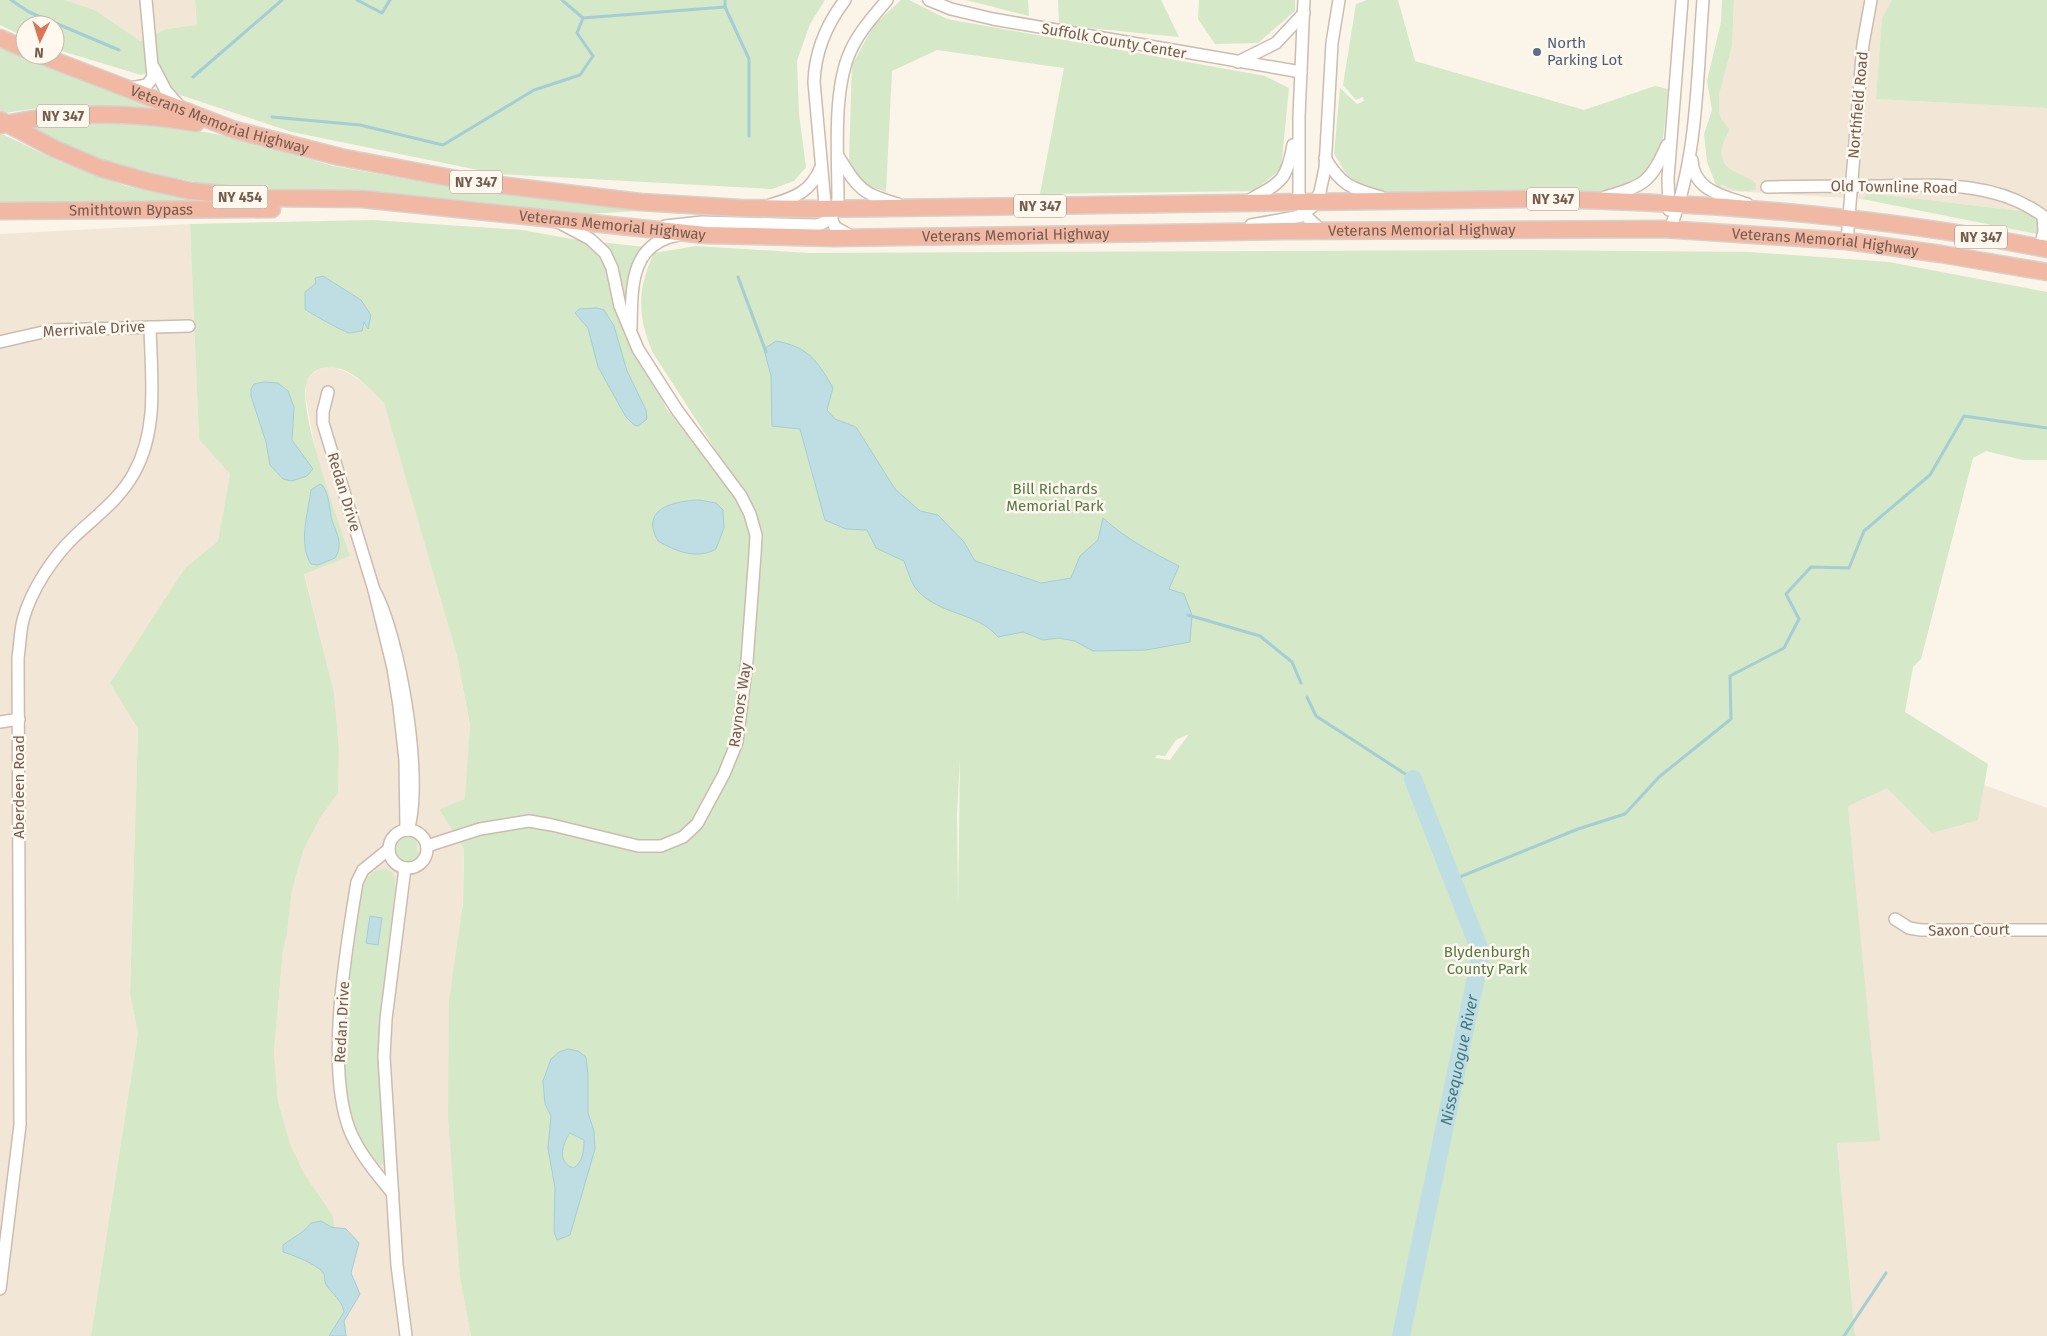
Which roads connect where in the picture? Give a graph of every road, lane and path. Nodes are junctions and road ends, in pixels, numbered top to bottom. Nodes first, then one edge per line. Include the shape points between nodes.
1 (146, 0) edge
2 (845, 0) edge
3 (887, 0) edge
4 (930, 0) edge
5 (1304, 0) edge
6 (1340, 0) edge
7 (1682, 0) edge
8 (1703, 0) edge
9 (1871, 0) edge
10 (1304, 13) junction
11 (0, 38) edge
12 (15, 45) edge
13 (1238, 62) junction
14 (65, 65) edge
15 (154, 66) junction
16 (1301, 72) junction
17 (121, 87) junction
18 (183, 110) junction
19 (1298, 117) junction
20 (2, 123) edge
21 (235, 130) junction
22 (1671, 137) junction
23 (1692, 139) junction
24 (838, 156) junction
25 (1325, 158) junction
26 (822, 166) junction
27 (1852, 186) junction
28 (1767, 187) dead end
29 (1597, 200) junction
30 (1397, 201) junction
31 (1674, 202) junction
32 (1244, 203) junction
33 (411, 206) junction
34 (1307, 206) junction
35 (912, 208) junction
36 (1758, 208) junction
37 (757, 209) junction
38 (0, 211) edge
39 (830, 212) junction
40 (1849, 217) junction
41 (553, 220) junction
42 (636, 228) junction
43 (1670, 229) junction
44 (1322, 230) junction
45 (1207, 232) junction
46 (690, 233) junction
47 (856, 238) junction
48 (1847, 242) junction
49 (2044, 248) edge
50 (2047, 272) edge
51 (189, 326) dead end
52 (150, 327) junction
53 (630, 332) junction
54 (0, 342) edge
55 (328, 392) dead end
56 (19, 719) junction
57 (0, 722) edge
58 (407, 830) junction
59 (427, 846) junction
60 (389, 849) junction
61 (405, 868) junction
62 (1895, 919) dead end
63 (2047, 930) edge
64 (393, 1194) junction
65 (0, 1289) edge
66 (406, 1336) edge

1 - 15 street
2 - 26 street via 822,39 815,66
3 - 24 street via 861,32 848,58 840,101
4 - 13 street, Suffolk County Center via 993,19
5 - 10 street
6 - 25 street via 1330,55
7 - 22 street
8 - 23 street
9 - 27 street, Northfield Road via 1863,44
10 - 13 street via 1276,43
10 - 16 street
11 - 12 highway
13 - 16 street, Suffolk County Center
14 - 17 highway, Veterans Memorial Highway
15 - 17 street via 152,80 147,85
15 - 18 street via 166,91
16 - 19 street
17 - 18 highway, Veterans Memorial Highway
18 - 21 highway, Veterans Memorial Highway
19 - 32 street via 1292,158 1284,177 1274,187
19 - 34 street
20 - 21 highway, NY 347 via 52,116 121,115
20 - 33 highway, Veterans Memorial Highway / NY 454 via 100,168 176,188 235,196 362,200
21 - 37 highway, Veterans Memorial Highway / NY 347 via 375,165 459,179 640,202
22 - 29 street via 1648,180
22 - 31 street
23 - 31 street via 1685,187
23 - 36 street via 1692,166 1700,183 1713,192
24 - 35 street via 867,194
24 - 39 street
25 - 30 street via 1350,188
25 - 34 street via 1324,178
26 - 37 street via 802,193
26 - 39 street
27 - 28 street, Old Townline Road
27 - 40 street, Northfield Road
27 - 49 street, Old Townline Road via 1948,185 1988,191 2026,203 2043,216
29 - 30 highway, Veterans Memorial Highway / NY 347
29 - 31 highway, Veterans Memorial Highway / NY 347
30 - 34 highway, Veterans Memorial Highway / NY 347
31 - 36 highway, Veterans Memorial Highway / NY 347
31 - 43 street
32 - 34 highway, Veterans Memorial Highway / NY 347
32 - 35 highway, Veterans Memorial Highway / NY 347
33 - 38 highway, Smithtown Bypass / NY 347
33 - 41 highway, Veterans Memorial Highway / NY 347
34 - 44 street via 1311,222
34 - 45 street via 1289,219
35 - 39 highway, Veterans Memorial Highway / NY 347
36 - 40 highway, Veterans Memorial Highway / NY 347
37 - 39 highway, Veterans Memorial Highway / NY 347
39 - 42 street via 816,225 702,222
39 - 47 street via 838,230
40 - 48 street, Northfield Road
40 - 49 highway, Veterans Memorial Highway / NY 347
41 - 42 highway, Veterans Memorial Highway / NY 347
41 - 53 street, Raynors Way via 590,238 605,254
42 - 46 highway, Veterans Memorial Highway / NY 347
43 - 44 highway, Veterans Memorial Highway / NY 347
43 - 48 highway, Veterans Memorial Highway / NY 347
44 - 45 highway, Veterans Memorial Highway / NY 347
45 - 47 highway, Veterans Memorial Highway / NY 347
46 - 47 highway, Veterans Memorial Highway / NY 347
46 - 53 street via 657,242 639,262 633,282
48 - 50 highway, Veterans Memorial Highway / NY 347
51 - 52 street, Merrivale Drive
52 - 54 street, Merrivale Drive via 52,330
52 - 56 street, Aberdeen Road via 152,396 144,449 134,473 118,496 73,538 33,594 23,620 18,658
53 - 59 street, Raynors Way via 672,403 741,496 756,535 742,710 731,759 697,824 683,837 661,846 638,846 529,821 480,829
55 - 58 street, Redan Drive via 324,423 374,590 387,619 396,668 413,804
56 - 57 street
56 - 65 street, Aberdeen Road via 20,1125
58 - 59 street via 422,836
58 - 60 street, Redan Drive via 392,838
59 - 61 street via 422,862
60 - 61 street via 392,860
60 - 64 street, Redan Drive via 370,863 357,882 342,994 339,1063 342,1101 350,1132
61 - 64 street via 384,1037
62 - 63 street, Saxon Court via 1909,928 1921,930
64 - 66 street via 398,1280

